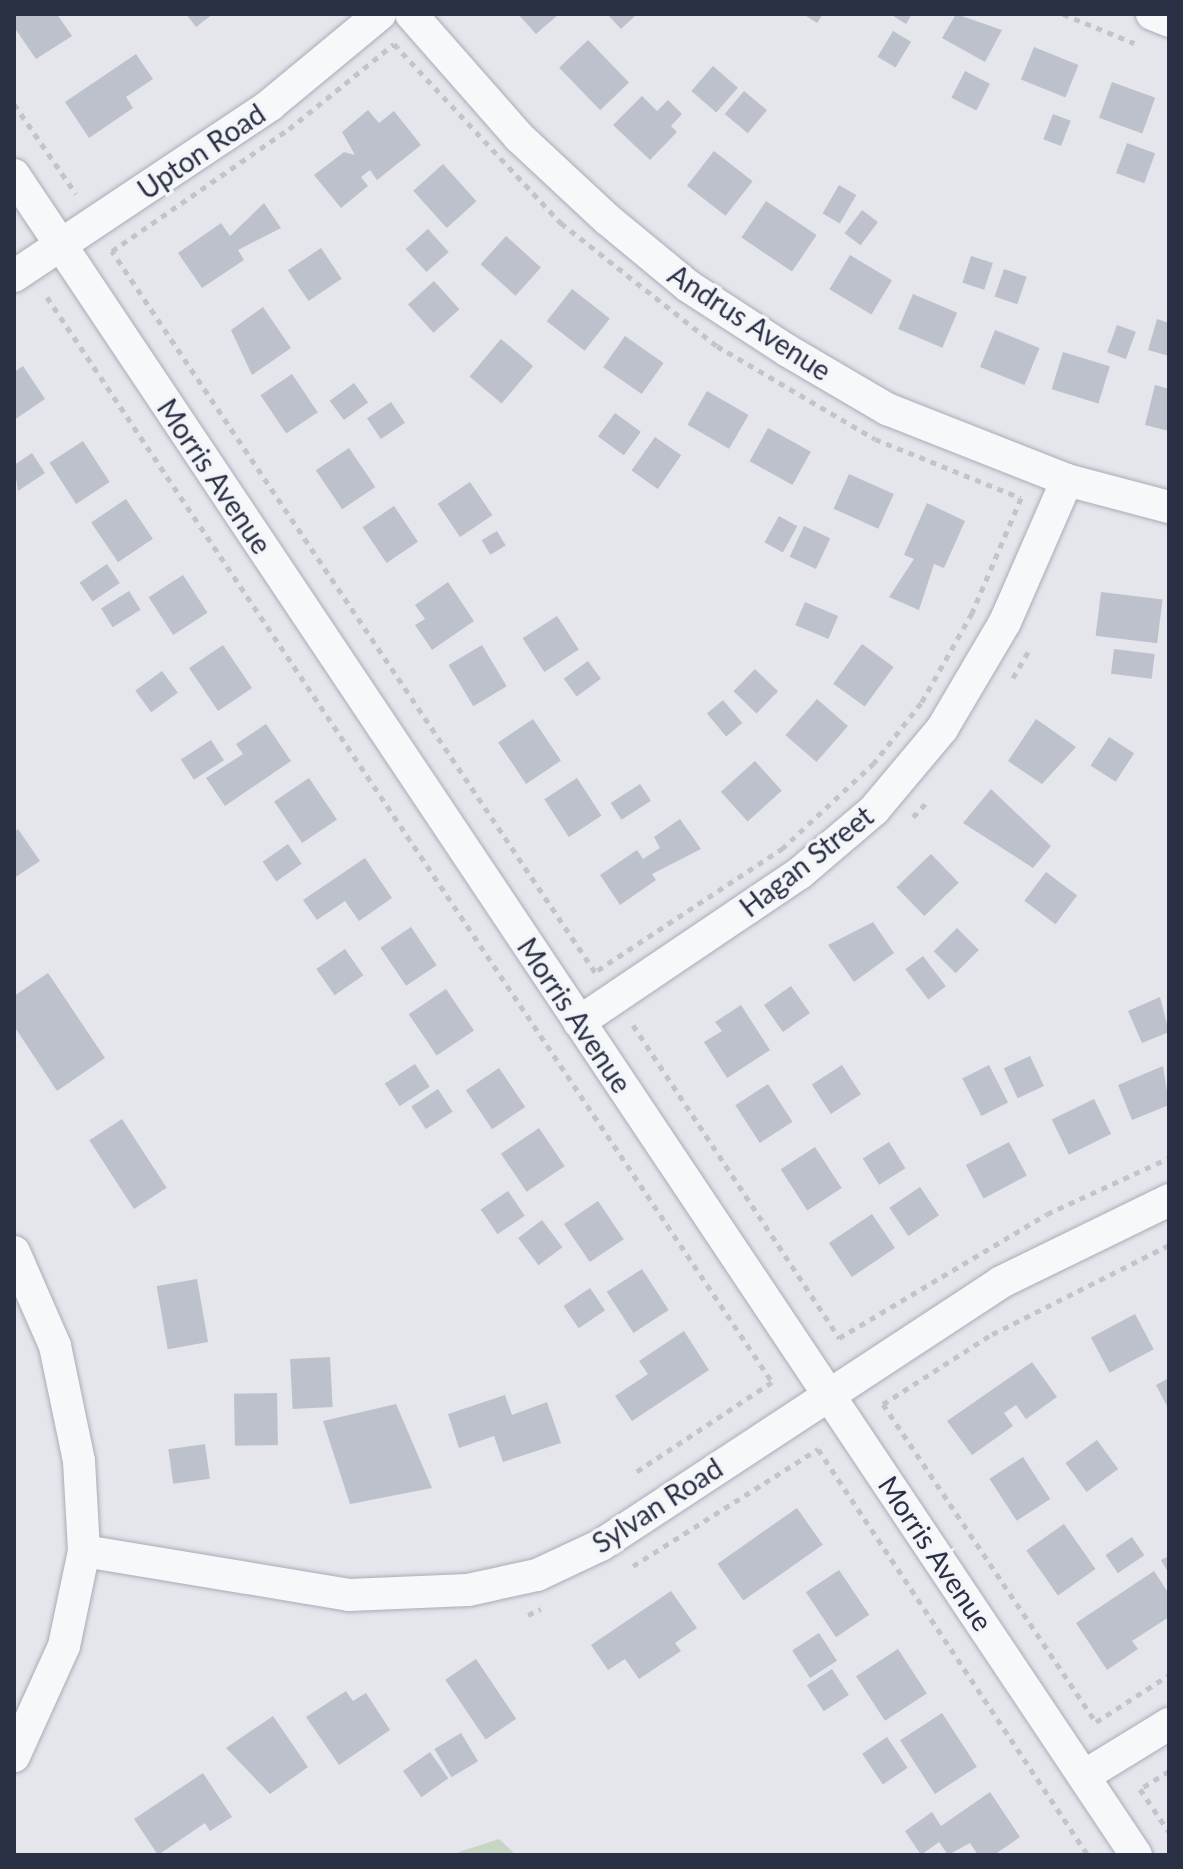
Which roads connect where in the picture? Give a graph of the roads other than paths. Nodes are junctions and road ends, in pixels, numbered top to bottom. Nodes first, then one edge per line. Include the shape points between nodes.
1 (380, 14) edge
2 (411, 14) edge
3 (1152, 14) edge
4 (1169, 21) edge
5 (14, 175) edge
6 (61, 245) junction
7 (14, 276) edge
8 (1067, 480) junction
9 (1169, 507) edge
10 (579, 1022) junction
11 (1169, 1200) edge
12 (14, 1252) edge
13 (828, 1391) junction
14 (84, 1551) junction
15 (1169, 1724) edge
16 (14, 1756) edge
17 (1084, 1776) junction
18 (1136, 1855) edge

1 - 6 street, Upton Road via 270,105
2 - 8 street, Andrus Avenue via 519,137 688,286 887,409
3 - 4 street
5 - 6 street, Morris Avenue
6 - 7 street, Upton Road
6 - 10 street, Morris Avenue
8 - 9 street, Andrus Avenue
8 - 10 street, Hagan Street via 1005,622 942,729 874,810 800,873
10 - 13 street, Morris Avenue
11 - 13 street, Sylvan Road via 1001,1282
12 - 14 street via 55,1346 79,1461
13 - 14 street, Sylvan Road via 601,1545 537,1575 468,1590 349,1595
13 - 17 street, Morris Avenue
14 - 16 street via 64,1646
15 - 17 street
17 - 18 street, Morris Avenue

